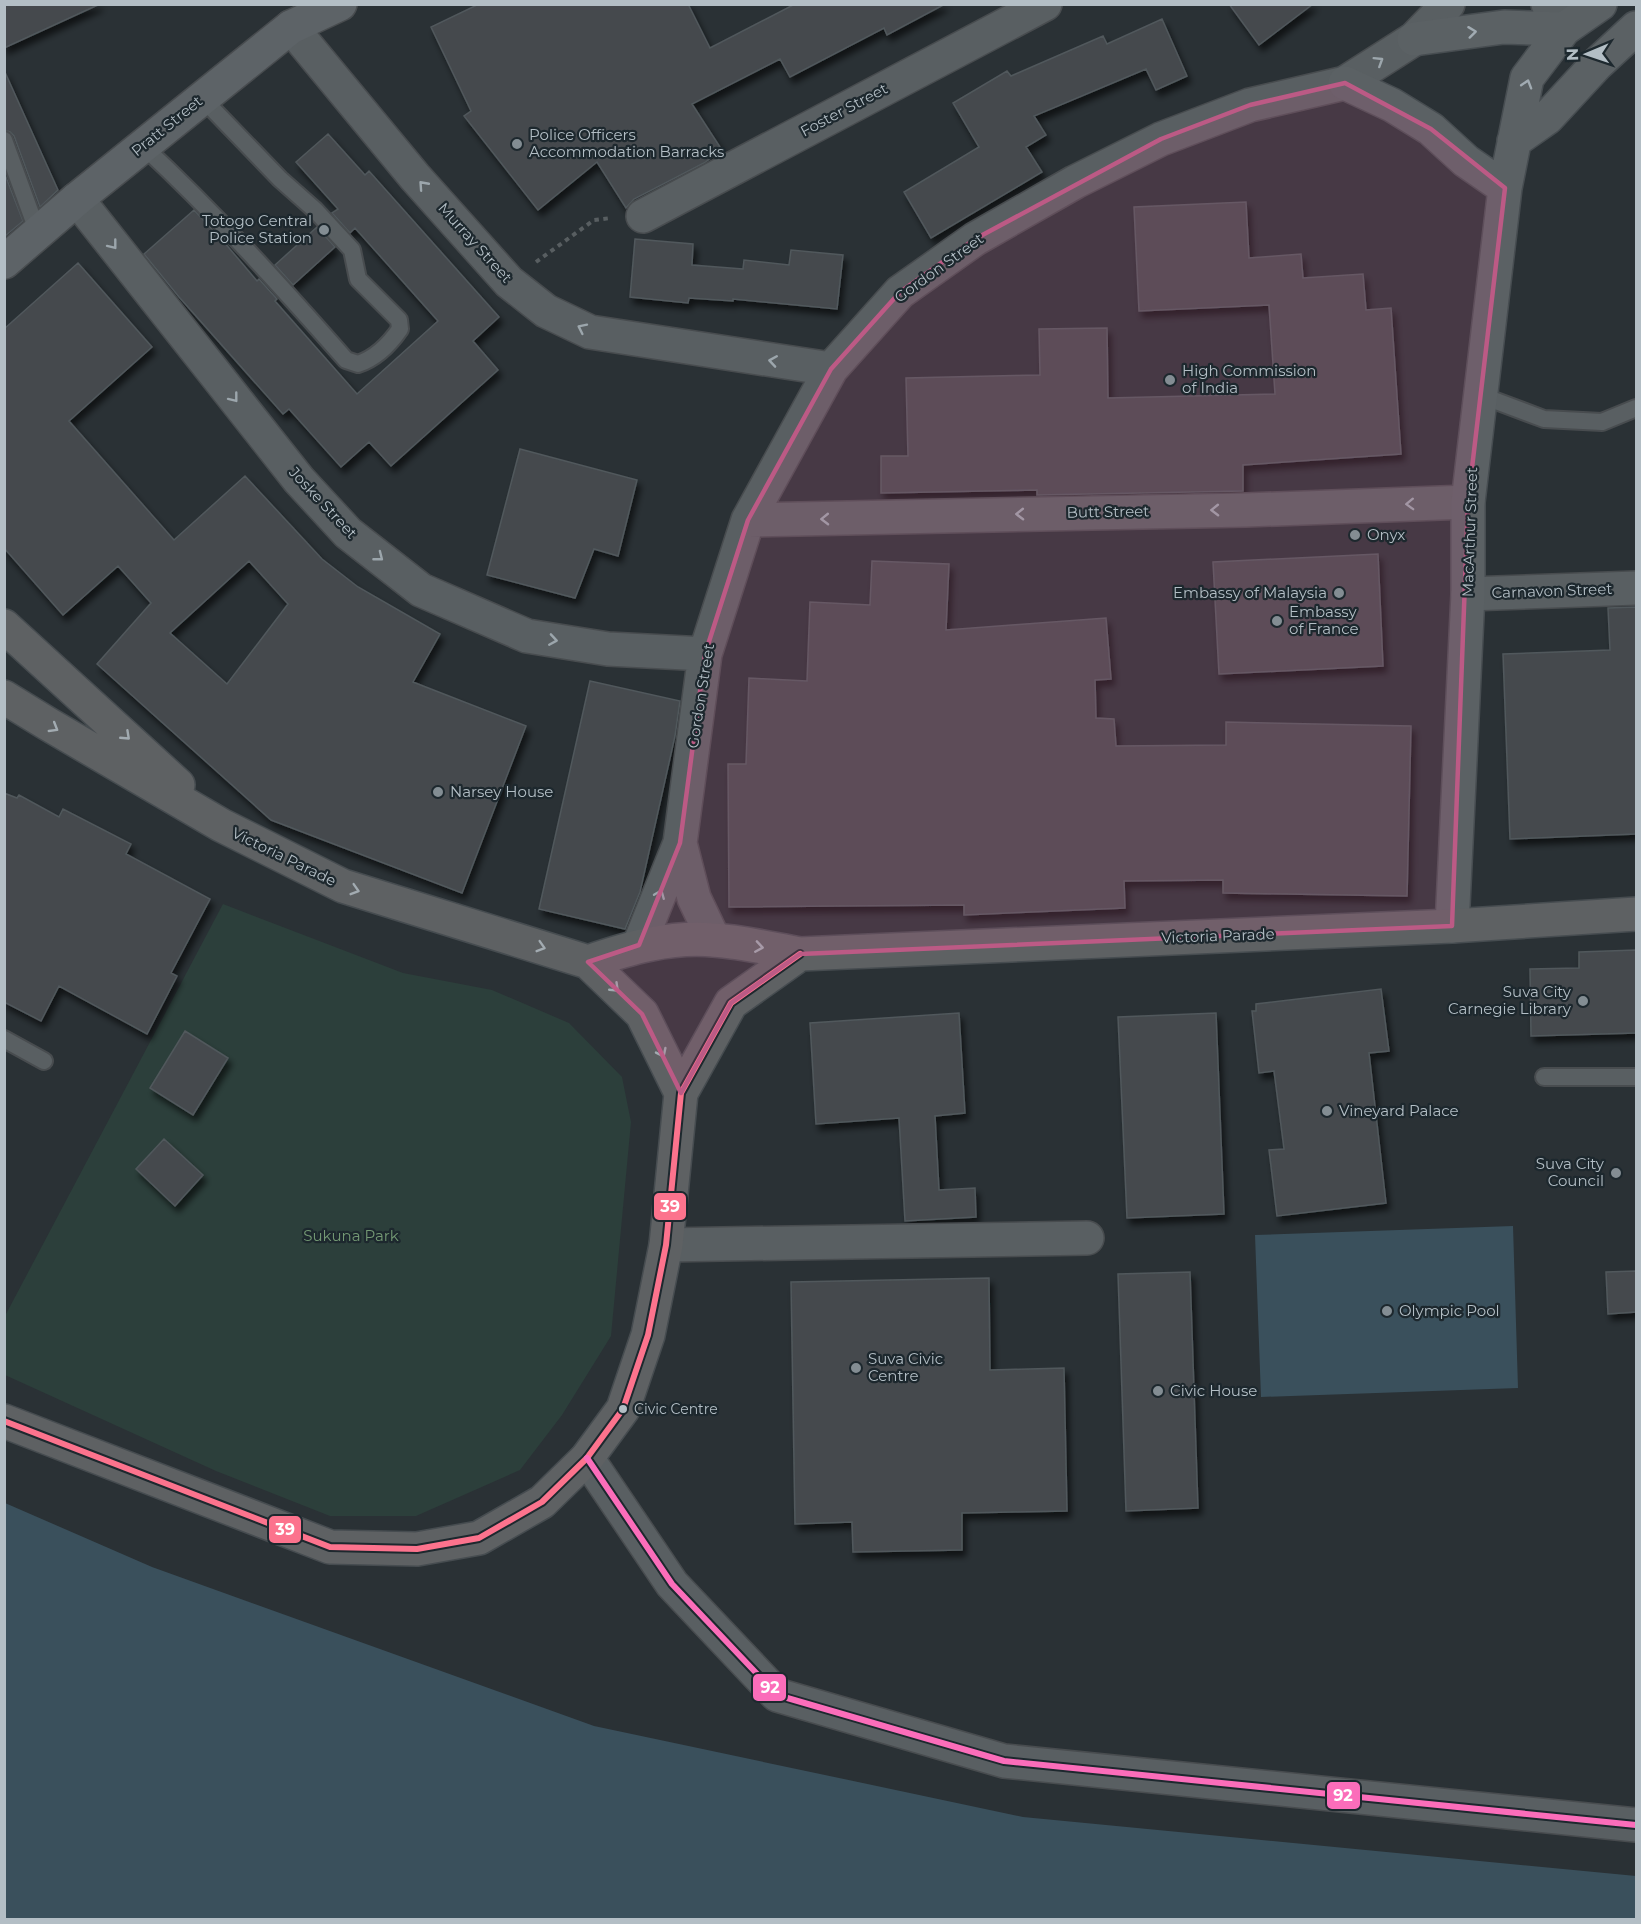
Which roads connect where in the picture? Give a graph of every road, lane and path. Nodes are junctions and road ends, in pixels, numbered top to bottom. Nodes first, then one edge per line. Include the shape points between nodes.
1 (340, 4) edge
2 (1045, 4) edge
3 (1448, 4) edge
4 (1600, 4) edge
5 (1556, 17) edge
6 (291, 27) junction
7 (1636, 28) edge
8 (1414, 39) junction
9 (1345, 83) junction
10 (202, 98) junction
11 (4, 140) edge
12 (1514, 141) junction
13 (143, 146) junction
14 (1505, 188) junction
15 (77, 199) junction
16 (643, 216) dead end
17 (594, 220) dead end
18 (38, 233) junction
19 (4, 262) edge
20 (509, 282) junction
21 (831, 369) junction
22 (1480, 395) junction
23 (1636, 408) edge
24 (1468, 502) junction
25 (748, 520) junction
26 (1636, 588) edge
27 (1468, 594) junction
28 (4, 626) edge
29 (705, 654) junction
30 (4, 697) edge
31 (221, 825) junction
32 (680, 843) junction
33 (1636, 914) edge
34 (1452, 926) junction
35 (714, 940) junction
36 (639, 945) junction
37 (800, 954) junction
38 (588, 962) junction
39 (4, 1038) edge
40 (44, 1061) dead end
41 (1544, 1077) dead end
42 (1636, 1077) edge
43 (681, 1093) junction
44 (1087, 1238) dead end
45 (666, 1245) junction
46 (4, 1421) edge
47 (587, 1458) junction
48 (1636, 1825) edge

1 - 6 main road, Pratt Street
2 - 16 street, Foster Street
3 - 8 street, Gordon Street
4 - 5 main road, MacArthur Street
8 -> 5 main road
12 -> 5 main road, MacArthur Street via 1527,78
6 - 10 main road, Pratt Street
20 -> 6 street, Murray Street via 415,177
7 - 12 main road via 1547,118
9 -> 8 street, Gordon Street
9 - 14 main road via 1431,129 1466,161
9 - 21 street, Gordon Street via 1250,105 1161,140 1065,188 975,239 900,292
10 - 13 main road, Pratt Street
10 - 13 lane via 352,250 358,279 399,320 400,329 392,342 369,360 358,364 346,360 194,193
11 - 18 lane
12 - 14 main road, MacArthur Street
13 - 15 main road, Pratt Street
14 - 22 main road, MacArthur Street
15 - 18 main road, Pratt Street
15 -> 29 street, Joske Street via 299,480 348,533 420,590 527,636 608,649
17 - 20 path
18 - 19 main road, Pratt Street
21 -> 20 street, Murray Street via 590,332 546,311
21 - 25 street, Gordon Street
22 - 23 lane via 1544,419 1602,423
22 - 24 main road, MacArthur Street
24 -> 25 street, Butt Street
24 - 27 main road, MacArthur Street
25 - 29 street, Gordon Street
26 - 27 street, Carnavon Street
27 - 34 main road, MacArthur Street
28 -> 31 highway
29 - 32 street, Gordon Street
30 -> 31 highway, Victoria Parade
31 -> 38 highway, Victoria Parade via 343,886
32 - 35 street, Gordon Street via 694,898
36 -> 32 street, Gordon Street
33 - 34 highway, Victoria Parade
34 - 37 highway, Victoria Parade
35 - 36 highway, Victoria Parade
35 -> 37 highway, Victoria Parade
36 - 38 highway, Victoria Parade
37 - 43 highway via 731,1003
38 -> 43 highway, Victoria Parade via 642,1014
39 - 40 lane
41 - 42 lane
43 - 45 highway
44 - 45 street
45 - 47 highway via 648,1335 623,1409
46 - 47 highway via 330,1547 417,1550 479,1538 542,1502
47 - 48 street via 672,1584 777,1695 1004,1761

